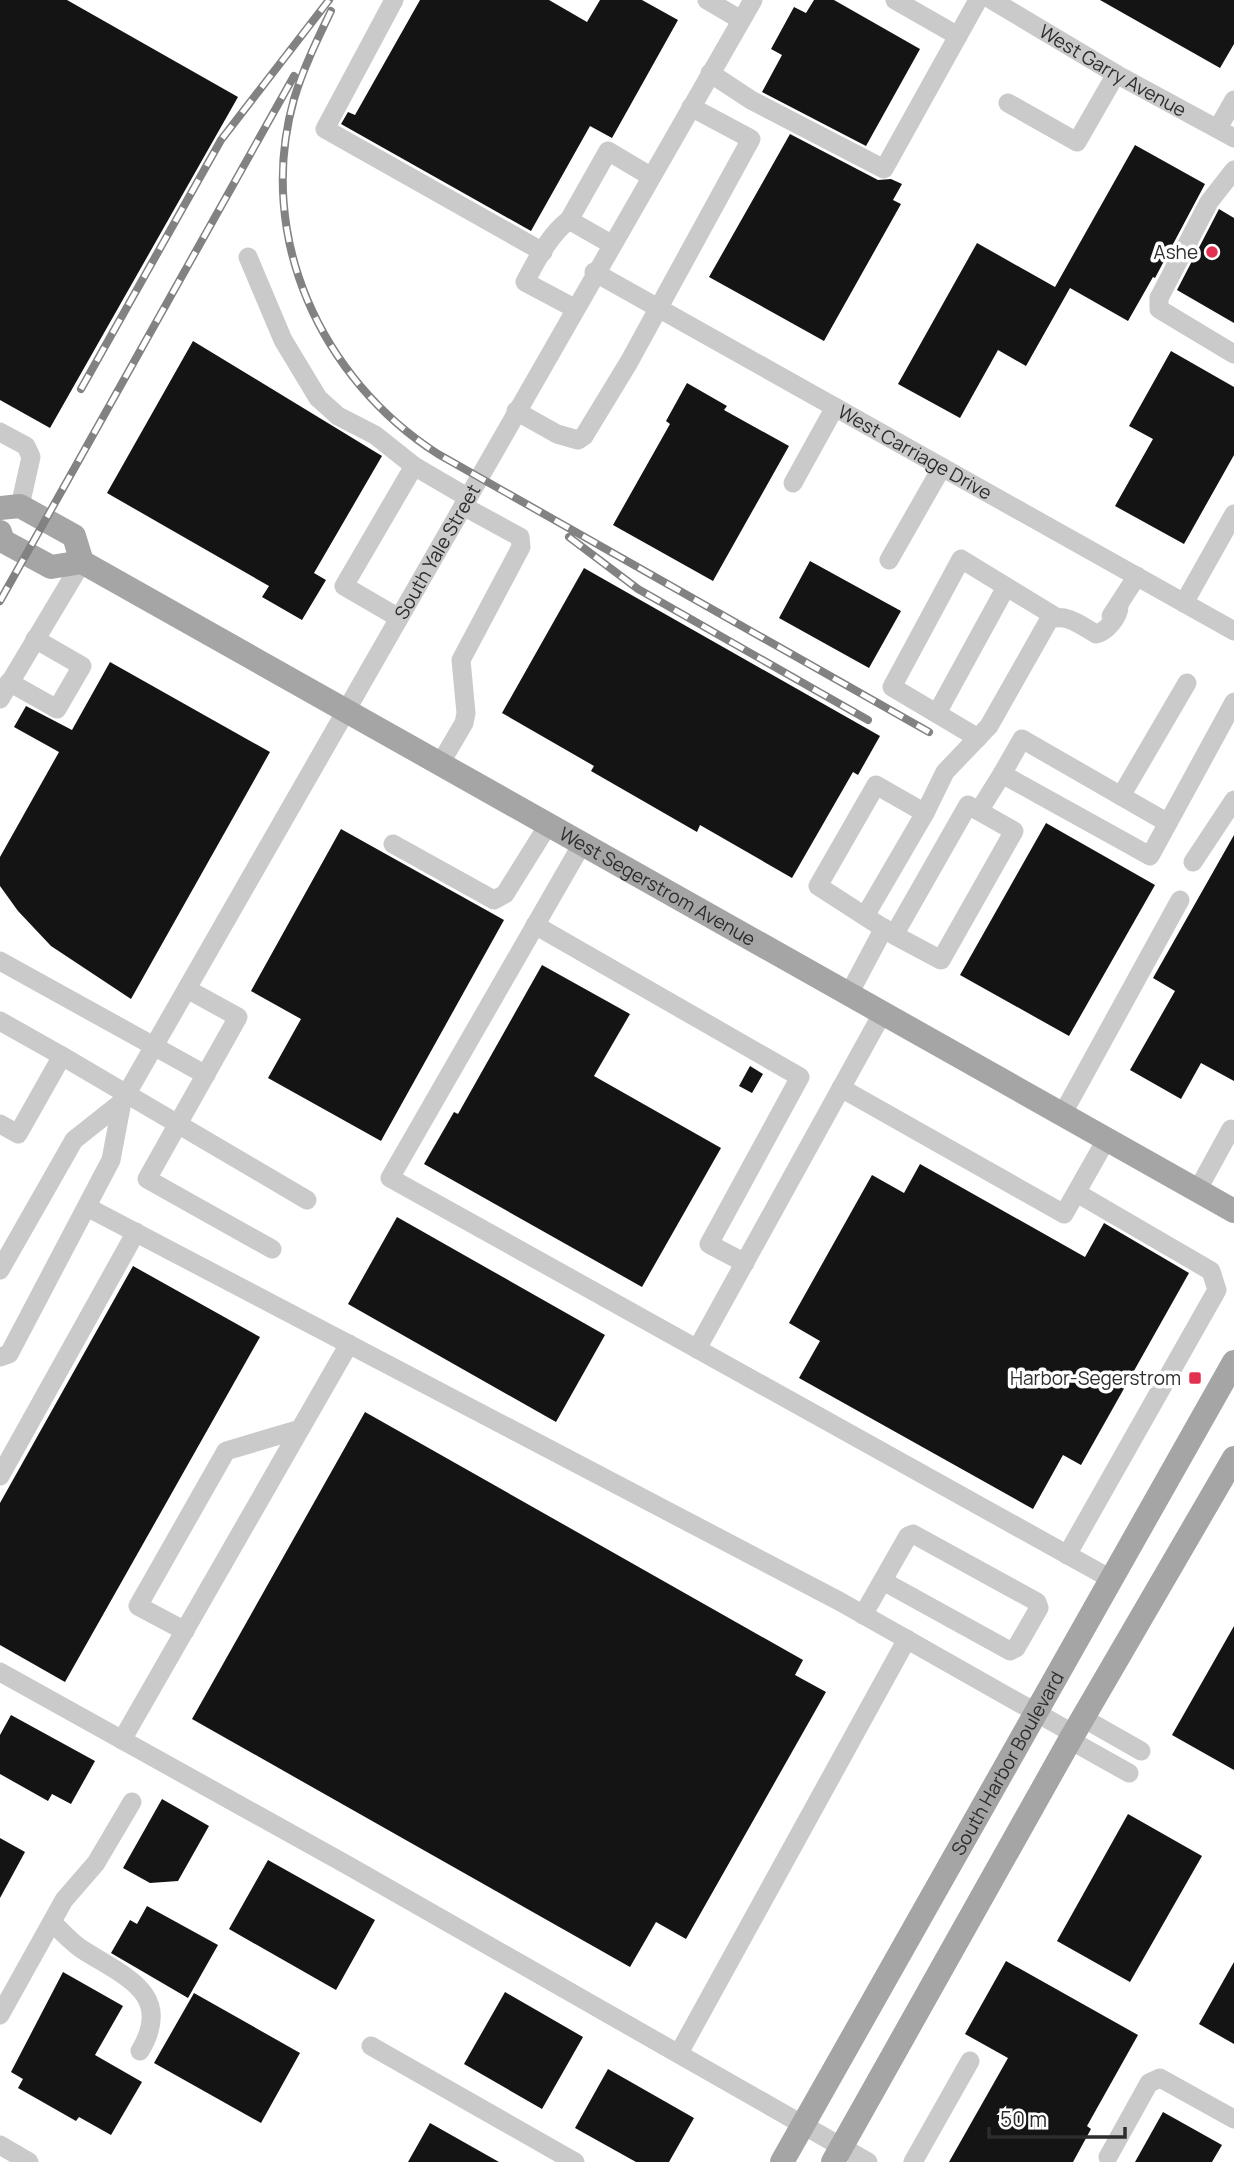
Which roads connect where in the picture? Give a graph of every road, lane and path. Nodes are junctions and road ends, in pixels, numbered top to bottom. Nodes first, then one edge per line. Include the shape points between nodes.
1 (394, 0) edge
2 (707, 0) edge
3 (753, 0) edge
4 (895, 0) edge
5 (978, 0) edge
6 (992, 0) edge
7 (741, 20) junction
8 (958, 36) junction
9 (710, 73) junction
10 (1116, 74) junction
11 (1234, 100) edge
12 (1008, 103) dead end
13 (691, 107) junction
14 (1226, 133) edge
15 (1234, 170) edge
16 (650, 176) junction
17 (569, 220) junction
18 (611, 244) junction
19 (543, 252) junction
20 (248, 257) dead end
21 (594, 272) junction
22 (574, 308) junction
23 (658, 308) junction
24 (1234, 354) edge
25 (835, 407) junction
26 (516, 411) junction
27 (0, 432) edge
28 (414, 466) junction
29 (942, 467) junction
30 (793, 483) dead end
31 (465, 501) junction
32 (10, 507) edge
33 (1234, 513) edge
34 (0, 532) edge
35 (889, 560) dead end
36 (82, 562) junction
37 (1137, 576) junction
38 (1006, 587) junction
39 (1184, 603) junction
40 (1056, 617) junction
41 (399, 618) junction
42 (1234, 631) edge
43 (35, 639) junction
44 (1186, 683) dead end
45 (5, 690) edge
46 (1234, 702) edge
47 (347, 712) junction
48 (937, 713) junction
49 (978, 738) junction
50 (440, 764) junction
51 (1002, 774) junction
52 (1121, 796) junction
53 (1234, 800) edge
54 (979, 811) junction
55 (925, 813) junction
56 (1168, 823) junction
57 (548, 825) junction
58 (582, 844) junction
59 (393, 845) dead end
60 (1193, 862) dead end
61 (1180, 900) dead end
62 (865, 916) junction
63 (535, 925) junction
64 (889, 931) junction
65 (0, 961) edge
66 (187, 989) junction
67 (849, 994) junction
68 (882, 1014) junction
69 (0, 1021) edge
70 (154, 1046) junction
71 (62, 1056) junction
72 (206, 1075) junction
73 (841, 1088) junction
74 (124, 1099) junction
75 (1062, 1115) junction
76 (0, 1124) edge
77 (178, 1125) junction
78 (1234, 1130) edge
79 (1106, 1140) junction
80 (1197, 1191) junction
81 (1077, 1194) junction
82 (307, 1200) dead end
83 (87, 1207) junction
84 (1234, 1212) edge
85 (136, 1233) junction
86 (272, 1249) dead end
87 (745, 1263) junction
88 (0, 1270) edge
89 (349, 1343) junction
90 (697, 1349) junction
91 (0, 1357) edge
92 (1234, 1362) edge
93 (300, 1429) junction
94 (1234, 1458) edge
95 (0, 1476) edge
96 (1067, 1555) junction
97 (1111, 1579) junction
98 (883, 1581) junction
99 (863, 1615) junction
100 (185, 1631) junction
101 (907, 1639) junction
102 (0, 1672) edge
103 (1036, 1713) junction
104 (1076, 1731) junction
105 (122, 1740) junction
106 (1141, 1751) dead end
107 (1129, 1773) dead end
108 (132, 1802) dead end
109 (52, 1922) junction
110 (0, 2015) edge
111 (371, 2046) dead end
112 (140, 2051) dead end
113 (680, 2053) junction
114 (970, 2061) dead end
115 (1234, 2119) edge
116 (803, 2124) junction
117 (0, 2145) edge
118 (836, 2154) edge
119 (1108, 2157) dead end
120 (29, 2162) edge
121 (575, 2162) edge
122 (782, 2162) edge
123 (868, 2162) edge
124 (913, 2162) edge

1 - 19 street via 325,129
2 - 7 street
3 - 7 street, South Yale Street
4 - 8 street
5 - 8 street
6 - 10 street, West Garry Avenue
7 - 9 street, South Yale Street
8 - 9 street via 884,169 751,100
9 - 13 street, South Yale Street
10 - 12 street via 1077,142
10 - 14 street, West Garry Avenue
11 - 14 street
13 - 16 street, South Yale Street
13 - 23 street via 751,139
15 - 24 street via 1209,202 1159,298 1159,309
16 - 17 street via 608,151
16 - 18 street, South Yale Street
17 - 18 street
17 - 19 street
18 - 21 street, South Yale Street
19 - 22 street via 525,282
20 - 28 street via 283,341 318,398
21 - 22 street, South Yale Street
21 - 23 street, West Carriage Drive
22 - 26 street, South Yale Street
23 - 25 street, West Carriage Drive
23 - 26 street via 584,436 578,440 557,434
25 - 29 street, West Carriage Drive
25 - 30 street
26 - 31 street, South Yale Street
27 - 32 street via 26,446 32,457
28 - 31 street
28 - 41 street via 344,586
29 - 35 street
29 - 37 street, West Carriage Drive
31 - 41 street, South Yale Street
31 - 50 street via 520,537 521,547 461,660 464,723
32 - 36 main road via 74,536
33 - 39 street
34 - 36 main road via 3,541 51,567
36 - 43 street
36 - 47 main road, West Segerstrom Avenue
37 - 39 street, West Carriage Drive
37 - 40 street via 1103,633 1096,635 1069,619
38 - 40 street
38 - 48 street
38 - 48 street via 961,559 892,687
39 - 42 street, West Carriage Drive
40 - 49 street via 1049,620
41 - 47 street, South Yale Street
43 - 45 street
43 - 45 street via 82,666 57,709
44 - 52 street
46 - 56 street
47 - 50 main road, West Segerstrom Avenue
47 - 66 street, South Yale Street
48 - 49 street
49 - 55 street via 946,772
50 - 57 main road, West Segerstrom Avenue
51 - 52 street via 1022,739
51 - 54 street
51 - 56 street via 1150,856
52 - 56 street
53 - 60 street
54 - 64 street via 968,805
54 - 64 street via 1014,831 941,960
55 - 62 street
55 - 62 street via 876,785 818,886
57 - 58 main road, West Segerstrom Avenue
57 - 59 street via 505,894 494,900
58 - 63 street
58 - 67 main road, West Segerstrom Avenue
61 - 75 street
62 - 64 street
63 - 87 street via 800,1077 709,1244
63 - 90 street via 390,1178
64 - 67 street
65 - 70 street
66 - 70 street, South Yale Street
66 - 72 street via 238,1017
67 - 68 main road, West Segerstrom Avenue
68 - 73 street
68 - 75 main road, West Segerstrom Avenue
69 - 71 street
70 - 72 street
70 - 74 street, South Yale Street
71 - 74 street
71 - 76 street via 18,1134
72 - 77 street
73 - 81 street via 1064,1214
73 - 87 street
74 - 77 street
74 - 83 street via 111,1160
74 - 88 street via 74,1140
75 - 79 main road, West Segerstrom Avenue
77 - 82 street
77 - 86 street via 147,1179
78 - 80 street
79 - 80 main road, West Segerstrom Avenue
79 - 81 street
80 - 84 main road, West Segerstrom Avenue
81 - 96 street via 1210,1271 1217,1290
83 - 85 street
83 - 91 street via 9,1353
85 - 89 street
85 - 95 street
87 - 90 street
89 - 93 street
89 - 99 street
90 - 96 street
92 - 97 main road, South Harbor Boulevard
93 - 100 street
93 - 100 street via 226,1451 219,1463 138,1606
94 - 104 main road
96 - 97 street
97 - 103 main road, South Harbor Boulevard
98 - 98 street via 913,1534 1037,1602 1038,1608 1010,1651
98 - 99 street
99 - 101 street
100 - 105 street
101 - 103 street
101 - 113 street
102 - 105 street
103 - 104 street
103 - 116 main road, South Harbor Boulevard
104 - 106 street
104 - 107 street
104 - 118 main road
105 - 113 street
108 - 109 street via 96,1863 64,1900
109 - 110 street
109 - 112 street via 77,1946 136,1983 146,1996 154,2018
111 - 121 street
113 - 116 street
114 - 124 street
115 - 119 street via 1160,2078 1149,2082
116 - 118 street
116 - 122 main road, South Harbor Boulevard
117 - 120 street
118 - 123 street

